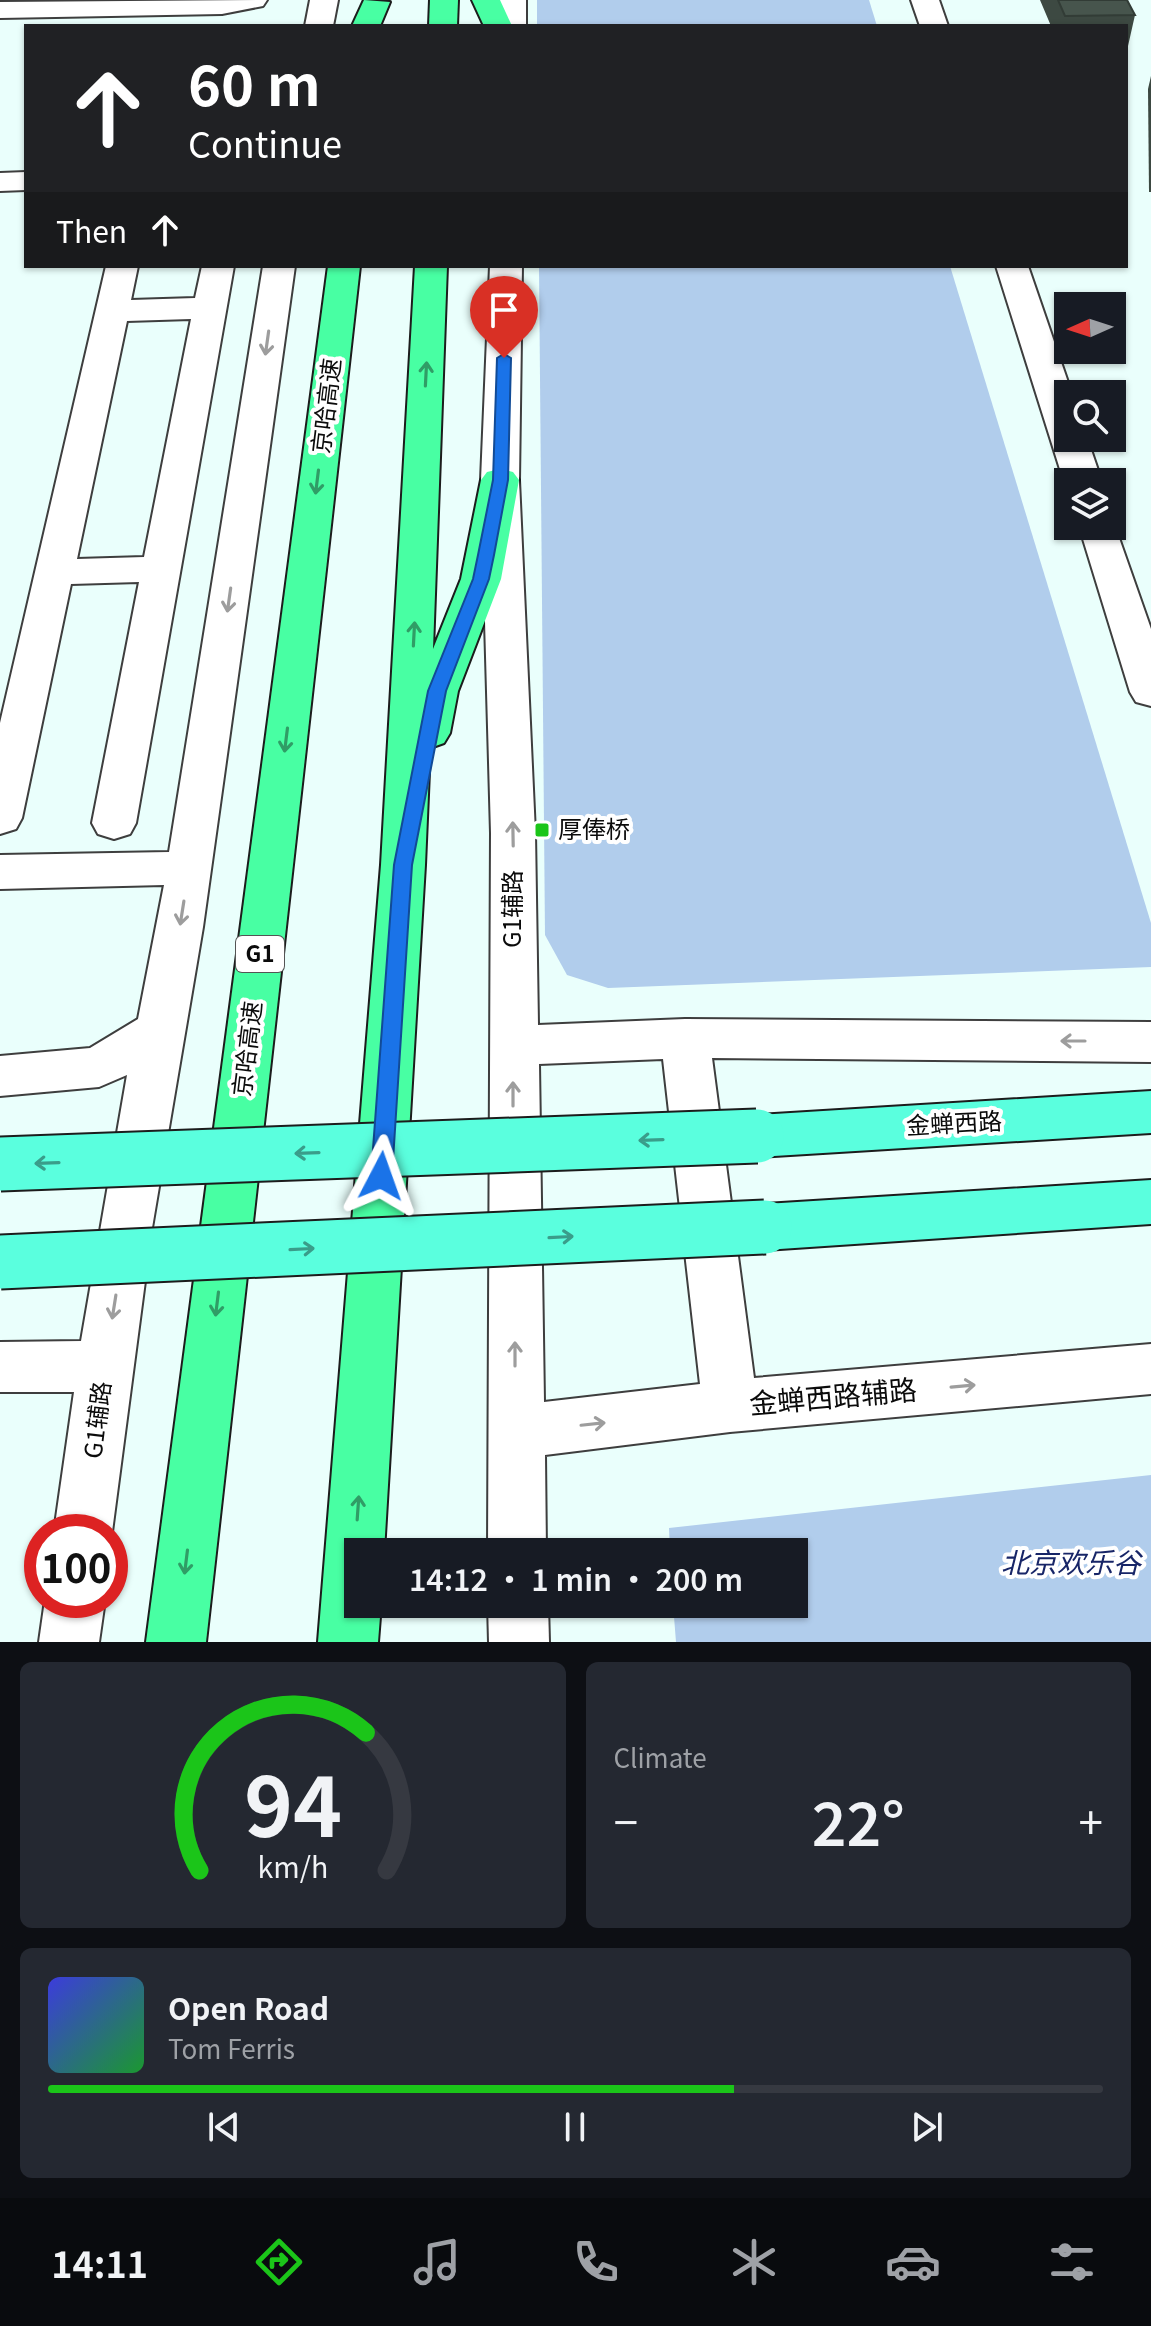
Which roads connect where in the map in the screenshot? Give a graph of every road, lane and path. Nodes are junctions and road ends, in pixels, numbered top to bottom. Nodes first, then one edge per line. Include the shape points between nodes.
1 (253, 0) edge
2 (324, 0) edge
3 (444, 0) edge
4 (486, 0) edge
5 (512, 0) edge
6 (925, 0) edge
7 (222, 6) junction
8 (0, 10) edge
9 (179, 11) edge
10 (262, 24) edge
11 (319, 24) edge
12 (443, 24) edge
13 (497, 24) edge
14 (512, 24) edge
15 (933, 24) edge
16 (24, 181) edge
17 (0, 182) edge
18 (122, 268) edge
19 (218, 268) edge
20 (279, 268) edge
21 (344, 268) edge
22 (431, 268) edge
23 (506, 268) edge
24 (1013, 268) edge
25 (210, 308) junction
26 (112, 311) junction
27 (1054, 394) edge
28 (500, 480) junction
29 (1108, 540) edge
30 (162, 569) junction
31 (55, 572) junction
32 (1132, 575) edge
33 (1151, 692) edge
34 (0, 818) edge
35 (114, 823) dead end
36 (403, 865) junction
37 (189, 868) junction
38 (0, 872) edge
39 (158, 1031) junction
40 (685, 1038) junction
41 (1151, 1042) edge
42 (513, 1046) junction
43 (0, 1076) edge
44 (1151, 1112) edge
45 (0, 1164) edge
46 (1151, 1202) edge
47 (0, 1262) edge
48 (105, 1366) junction
49 (0, 1367) edge
50 (1151, 1369) edge
51 (730, 1406) junction
52 (515, 1432) junction
53 (85, 1514) edge
54 (517, 1538) edge
55 (72, 1618) edge
56 (518, 1618) edge
57 (69, 1642) edge
58 (176, 1642) edge
59 (348, 1642) edge
60 (519, 1642) edge

1 - 7 street
2 - 11 street
3 - 12 highway
4 - 13 highway
5 - 14 street
6 - 15 street
7 - 9 street
7 - 10 street
8 - 9 street
16 - 17 street
18 - 26 street
19 - 25 street
20 -> 37 street, G1辅路
21 -> 58 highway, 京哈高速 / G1
36 -> 22 highway
23 - 28 street, G1辅路
24 - 27 street
25 - 26 street
25 - 30 street
26 - 31 street
28 - 36 highway via 481,579 437,691
42 -> 28 street, G1辅路 via 513,833
29 - 32 street
30 - 31 street
30 - 35 street
31 - 34 street
32 - 33 street
59 -> 36 highway
37 - 38 street
37 -> 39 street, G1辅路
39 - 43 street via 99,1067
39 -> 48 street, G1辅路
41 -> 40 street
40 - 42 street
40 - 51 street
52 -> 42 street, G1辅路
44 -> 45 main road, 金蝉西路, bridge via 757,1136
47 -> 46 main road, bridge via 765,1227
48 - 49 street
48 - 53 street, G1辅路
51 -> 50 street, 金蝉西路辅路
52 -> 51 street, 金蝉西路辅路
52 - 54 street, G1辅路
55 - 57 street
56 - 60 street

